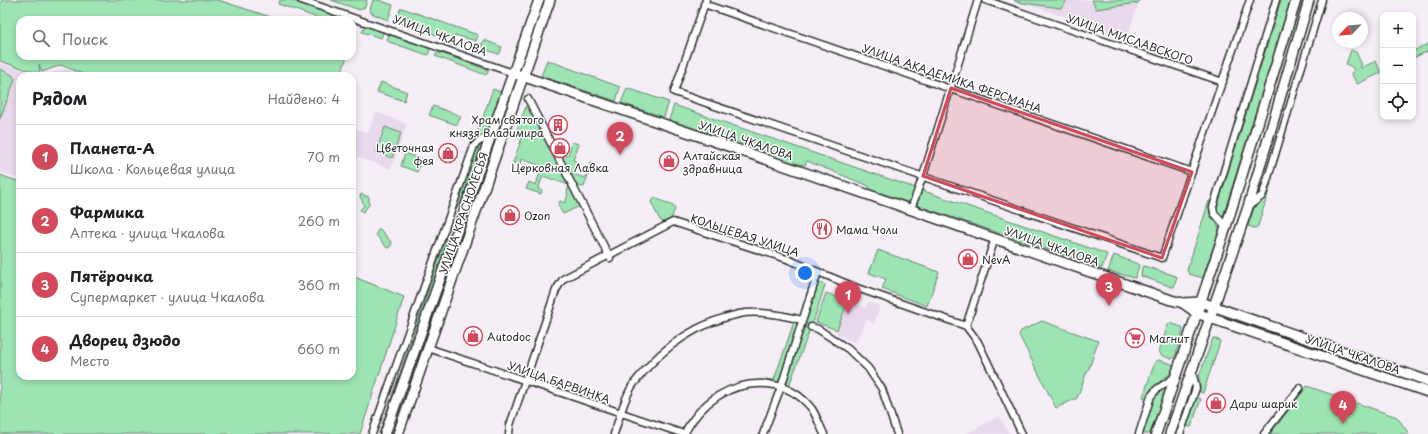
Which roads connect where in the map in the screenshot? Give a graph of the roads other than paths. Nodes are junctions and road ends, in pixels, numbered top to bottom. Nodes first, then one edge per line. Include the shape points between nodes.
1 (301, 0) edge
2 (539, 0) edge
3 (550, 0) edge
4 (978, 0) edge
5 (984, 0) edge
6 (1250, 0) edge
7 (1276, 0) edge
8 (1296, 0) edge
9 (1309, 0) edge
10 (1322, 0) edge
11 (705, 2) edge
12 (347, 16) edge
13 (356, 19) edge
14 (513, 73) junction
15 (524, 77) junction
16 (1223, 82) junction
17 (951, 88) junction
18 (528, 99) dead end
19 (492, 134) junction
20 (1192, 172) junction
21 (923, 176) junction
22 (1248, 207) junction
23 (911, 209) junction
24 (1226, 228) junction
25 (995, 238) junction
26 (610, 257) junction
27 (817, 275) dead end
28 (1201, 302) junction
29 (1183, 303) junction
30 (1214, 306) junction
31 (1197, 313) junction
32 (1210, 318) junction
33 (802, 320) junction
34 (966, 326) junction
35 (811, 327) dead end
36 (428, 348) junction
37 (1192, 370) junction
38 (1175, 377) junction
39 (1428, 380) edge
40 (526, 381) junction
41 (781, 387) junction
42 (1300, 388) dead end
43 (1428, 392) edge
44 (620, 413) junction
45 (372, 434) edge
46 (385, 434) edge
47 (398, 434) edge
48 (509, 434) edge
49 (614, 434) edge
50 (684, 434) edge
51 (763, 434) edge
52 (824, 434) edge
53 (897, 434) edge
54 (1022, 434) edge
55 (1139, 434) edge
56 (1156, 434) edge
57 (1170, 434) edge
58 (1180, 434) edge
59 (1264, 434) edge

1 - 12 street, УЛИЦА ЧКАЛОВА
2 - 14 street, УЛИЦА КРАСНОЛЕСЬЯ
3 - 15 street, УЛИЦА КРАСНОЛЕСЬЯ
4 - 17 street
5 - 16 street, УЛИЦА МИСЛАВСКОГО
6 - 16 street
7 - 24 street via 1213,207 1214,213
8 - 24 street
9 - 22 street
10 - 22 street via 1264,191 1262,196
11 - 17 street, УЛИЦА АКАДЕМИКА ФЕРСМАНА
11 - 21 street, УЛИЦА ЧКАЛОВА via 674,92
13 - 14 street, УЛИЦА ЧКАЛОВА
14 - 15 street, УЛИЦА ЧКАЛОВА
14 - 19 street, УЛИЦА КРАСНОЛЕСЬЯ
15 - 23 street, УЛИЦА ЧКАЛОВА
15 - 36 street, УЛИЦА КРАСНОЛЕСЬЯ
16 - 20 street
17 - 20 street, УЛИЦА АКАДЕМИКА ФЕРСМАНА
17 - 21 street
18 - 26 street
19 - 45 street, УЛИЦА КРАСНОЛЕСЬЯ via 474,146
19 - 46 street, УЛИЦА КРАСНОЛЕСЬЯ
20 - 21 street, УЛИЦА ЧКАЛОВА via 1162,258
21 - 23 street
22 - 30 street
23 - 25 street, УЛИЦА ЧКАЛОВА
24 - 28 street
25 - 29 street, УЛИЦА ЧКАЛОВА
25 - 34 street
26 - 34 street, КОЛЬЦЕВАЯ УЛИЦА via 673,222 787,259 858,288
26 - 40 street, КОЛЬЦЕВАЯ УЛИЦА via 563,279 556,290
27 - 33 street
28 - 29 street, УЛИЦА ЧКАЛОВА
28 - 30 street, УЛИЦА ЧКАЛОВА
28 - 31 street
29 - 31 street, УЛИЦА ЧКАЛОВА
30 - 32 street
30 - 39 street, УЛИЦА ЧКАЛОВА
31 - 32 street, УЛИЦА ЧКАЛОВА
31 - 38 street
32 - 37 street
32 - 43 street, УЛИЦА ЧКАЛОВА
33 - 41 street
33 - 44 street via 762,313 741,314 716,320 690,333 663,351 648,367 631,388
34 - 54 street via 978,342
35 - 53 street via 848,349 868,368 882,389
36 - 40 street, УЛИЦА БАРВИНКА
36 - 47 street, УЛИЦА КРАСНОЛЕСЬЯ
37 - 57 street
37 - 58 street via 1196,388
38 - 55 street via 1156,389 1151,396
38 - 56 street
40 - 44 street, УЛИЦА БАРВИНКА
40 - 48 street, КОЛЬЦЕВАЯ УЛИЦА
41 - 50 street via 744,384 721,394 699,412
41 - 51 street
41 - 52 street via 802,399 812,410
42 - 59 street
44 - 49 street
44 - 50 street, УЛИЦА БАРВИНКА

